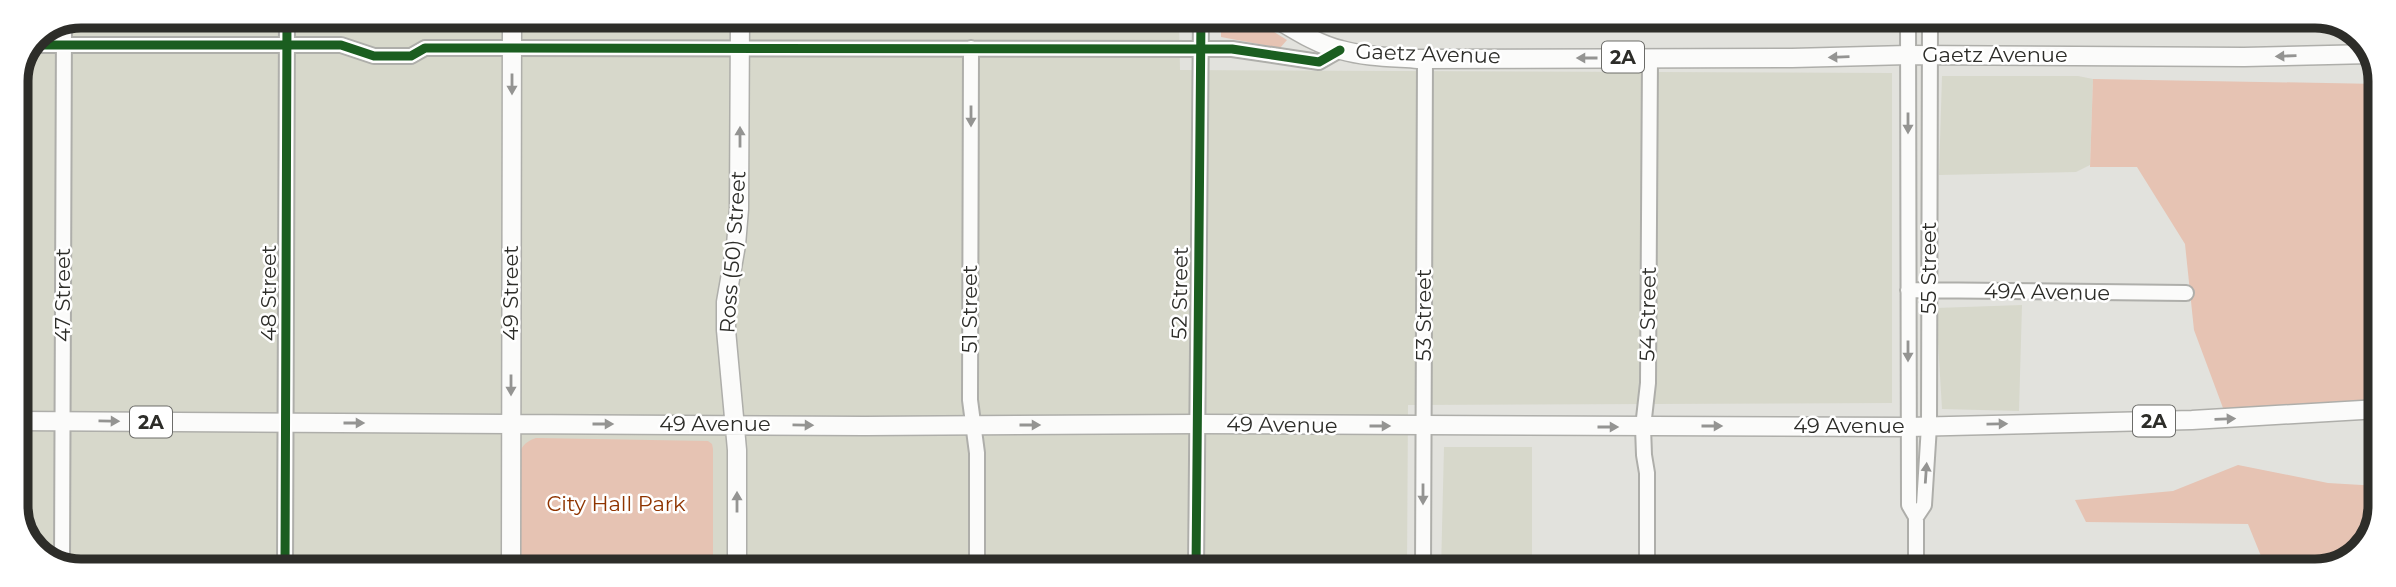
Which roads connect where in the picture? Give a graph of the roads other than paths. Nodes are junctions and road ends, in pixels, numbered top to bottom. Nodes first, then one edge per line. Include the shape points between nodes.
1 (287, 28) edge
2 (512, 28) edge
3 (740, 28) edge
4 (1201, 28) edge
5 (1292, 28) edge
6 (1908, 28) edge
7 (1930, 28) edge
8 (64, 31) edge
9 (43, 45) edge
10 (63, 45) junction
11 (287, 45) junction
12 (512, 47) junction
13 (740, 48) junction
14 (971, 48) junction
15 (1201, 48) junction
16 (1340, 50) junction
17 (2360, 54) edge
18 (1908, 55) junction
19 (1930, 55) junction
20 (1650, 57) junction
21 (1425, 58) junction
22 (1908, 290) junction
23 (1929, 290) junction
24 (2186, 293) dead end
25 (2368, 410) edge
26 (28, 421) edge
27 (62, 421) junction
28 (286, 423) junction
29 (511, 423) junction
30 (735, 424) junction
31 (1197, 424) junction
32 (974, 425) junction
33 (1424, 426) junction
34 (1929, 426) junction
35 (1643, 427) junction
36 (1908, 427) junction
37 (1916, 517) junction
38 (62, 555) edge
39 (285, 559) edge
40 (511, 559) edge
41 (737, 559) edge
42 (977, 559) edge
43 (1196, 559) edge
44 (1423, 559) edge
45 (1647, 559) edge
46 (1916, 559) edge

1 - 11 street, 48 Street
2 - 12 main road, 49 Street
3 - 13 main road, Ross (50) Street
4 - 15 street, 52 Street
5 - 16 main road, 2A
6 - 18 street, 55 Street
7 - 19 street, 55 Street
8 - 10 street, 47 Street
9 - 10 street, Gaetz Avenue
10 - 11 street, Gaetz Avenue
10 - 27 street, 47 Street
11 - 12 street, Gaetz Avenue via 341,45 374,56 411,56 425,48
11 - 28 street, 48 Street
12 - 13 street, Gaetz Avenue
12 -> 29 main road, 49 Street
13 - 14 street, Gaetz Avenue
30 -> 13 main road, Ross (50) Street via 726,302 739,209
14 - 15 street, Gaetz Avenue
14 -> 32 street, 51 Street via 970,400
15 - 16 street, Gaetz Avenue via 1319,62
15 - 31 street, 52 Street
16 - 21 main road, Gaetz Avenue / 2A
17 -> 19 main road, Gaetz Avenue / 2A
18 - 19 main road, Gaetz Avenue / 2A
18 -> 20 main road, Gaetz Avenue / 2A
18 -> 22 street, 55 Street
19 - 23 street, 55 Street
20 -> 21 main road, Gaetz Avenue / 2A
20 - 35 street, 54 Street via 1648,383
21 - 33 street, 53 Street
22 - 23 street, 49A Avenue
22 -> 36 street, 55 Street
23 - 24 street, 49A Avenue
23 - 34 street, 55 Street
34 -> 25 main road, 49 Avenue / 2A via 2217,419
26 - 27 main road, 49 Avenue / 2A
27 -> 28 main road, 49 Avenue / 2A
27 - 38 street, 47 Street
28 -> 29 main road, 49 Avenue / 2A
28 - 39 street, 48 Street
29 -> 30 main road, 49 Avenue / 2A
29 - 40 main road, 49 Street
30 -> 32 main road, 49 Avenue / 2A
41 -> 30 main road, Ross (50) Street
32 -> 31 main road, 49 Avenue / 2A
31 -> 33 main road, 49 Avenue / 2A
31 - 43 street, 52 Street
32 - 42 street, 51 Street
33 -> 35 main road, 49 Avenue / 2A
33 -> 44 street, 53 Street
34 - 36 main road, 49 Avenue / 2A
37 -> 34 street, 55 Street via 1924,505
35 -> 36 main road, 49 Avenue / 2A
35 - 45 street, 54 Street
36 - 37 street, 55 Street via 1909,505
37 - 46 street, 55 Street

